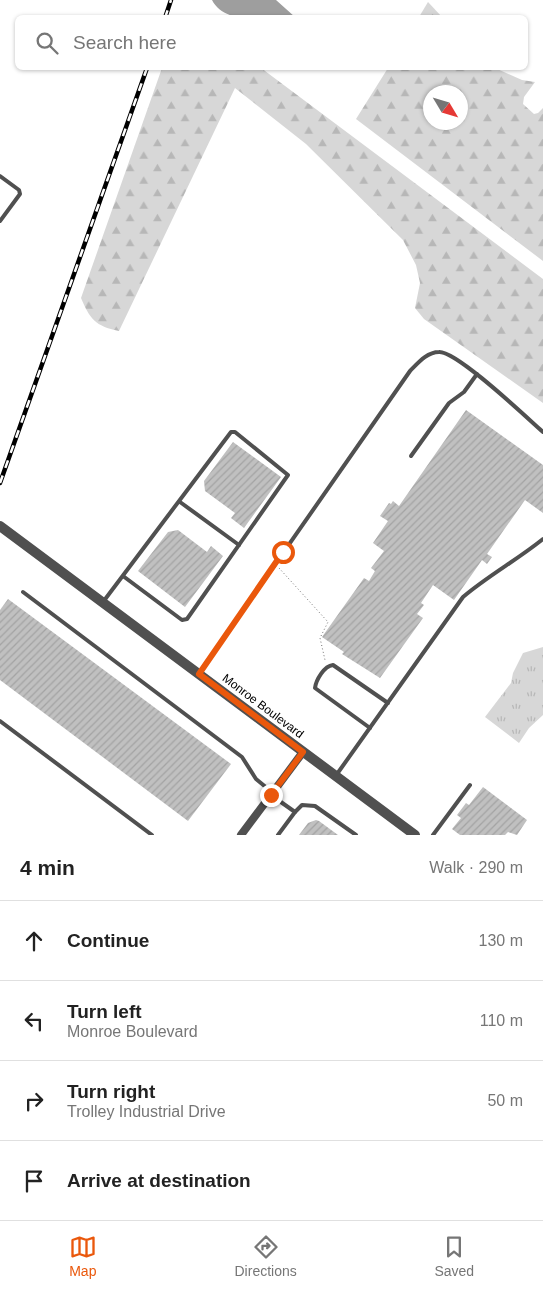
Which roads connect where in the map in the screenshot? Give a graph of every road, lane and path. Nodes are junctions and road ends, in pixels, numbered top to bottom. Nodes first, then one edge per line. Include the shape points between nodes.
1 (0, 176) edge
2 (0, 222) edge
3 (477, 374) junction
4 (543, 432) edge
5 (411, 456) dead end
6 (180, 502) junction
7 (0, 526) edge
8 (543, 539) edge
9 (239, 545) junction
10 (276, 564) junction
11 (123, 576) junction
12 (23, 592) dead end
13 (103, 602) junction
14 (328, 666) junction
15 (199, 674) junction
16 (388, 703) junction
17 (0, 721) edge
18 (370, 728) junction
19 (303, 752) junction
20 (336, 776) junction
21 (470, 785) dead end
22 (272, 794) junction
23 (295, 812) junction
24 (152, 835) edge
25 (242, 835) edge
26 (278, 835) edge
27 (356, 835) edge
28 (416, 835) edge
29 (433, 835) edge

1 - 2 lane via 20,194
3 - 4 lane
3 - 5 lane via 464,392 449,403
3 - 10 lane via 440,351 428,355 410,370
6 - 9 lane
6 - 9 lane via 231,432 235,432 288,475
6 - 11 lane
7 - 13 street, Monroe Boulevard
8 - 16 lane via 514,562 489,575 463,597
9 - 11 lane via 187,619 182,620
10 - 14 path via 328,622 320,638
10 - 15 lane
11 - 13 lane
12 - 22 lane via 242,756 256,779
13 - 15 street, Monroe Boulevard
14 - 16 lane via 333,665
14 - 18 lane via 315,688
15 - 19 street, Monroe Boulevard
16 - 18 lane
17 - 24 lane
18 - 20 lane
19 - 20 street, Monroe Boulevard
19 - 22 street
20 - 28 street, Monroe Boulevard
21 - 29 lane
22 - 23 lane
22 - 25 street
23 - 26 lane
23 - 27 lane via 302,805 315,806

